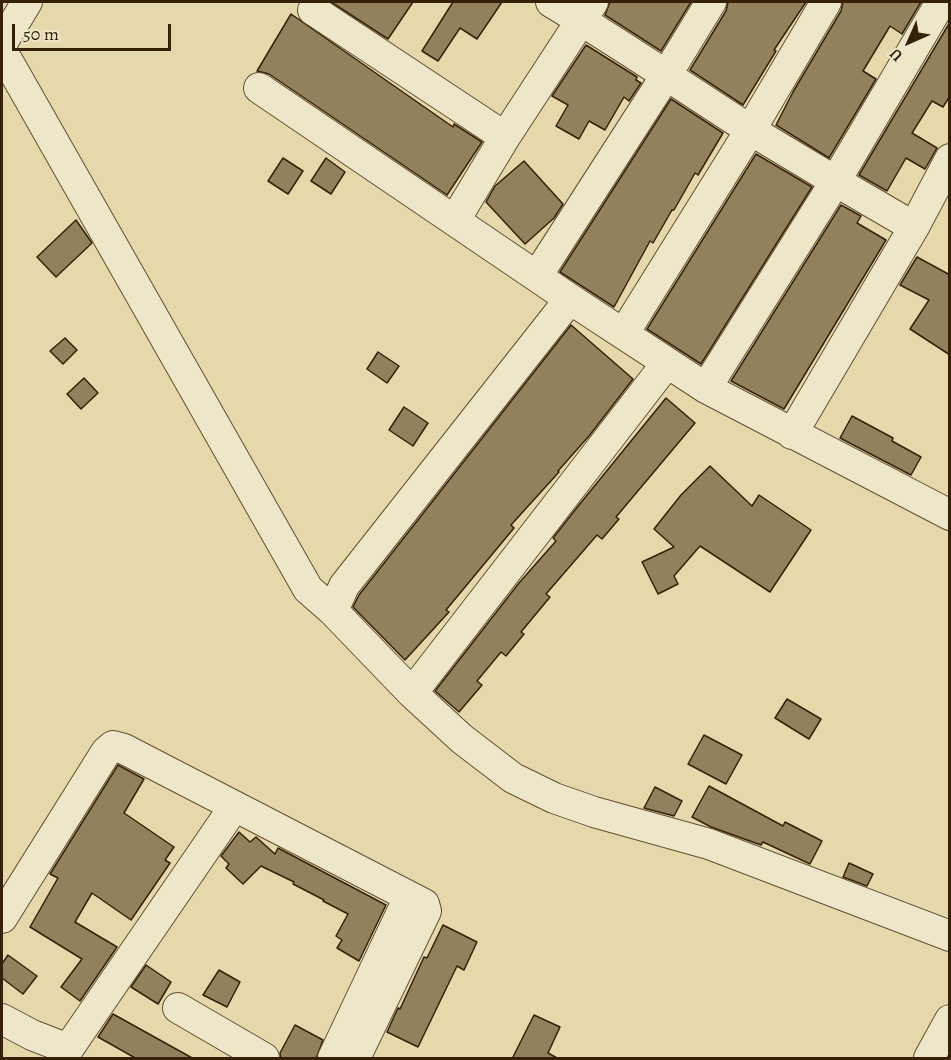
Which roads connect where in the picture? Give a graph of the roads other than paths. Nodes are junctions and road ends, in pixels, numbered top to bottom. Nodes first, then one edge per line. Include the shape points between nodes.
1 (27, 2) edge
2 (551, 2) edge
3 (711, 2) edge
4 (826, 2) edge
5 (941, 2) edge
6 (313, 10) dead end
7 (588, 11) edge
8 (2, 43) edge
9 (2, 51) edge
10 (667, 74) junction
11 (259, 88) dead end
12 (751, 129) junction
13 (505, 137) junction
14 (950, 159) edge
15 (835, 182) junction
16 (455, 220) junction
17 (915, 227) junction
18 (537, 276) junction
19 (570, 299) junction
20 (624, 333) junction
21 (667, 363) junction
22 (706, 388) junction
23 (792, 434) junction
24 (950, 515) edge
25 (333, 611) junction
26 (412, 693) junction
27 (234, 807) junction
28 (409, 897) junction
29 (2, 918) edge
30 (950, 936) edge
31 (178, 1008) dead end
32 (2, 1019) edge
33 (950, 1020) edge
34 (65, 1054) edge
35 (264, 1059) edge
36 (333, 1059) edge
37 (355, 1059) edge
38 (929, 1059) edge

1 - 8 street
2 - 7 street
3 - 10 street
4 - 12 street
5 - 15 street
6 - 13 street
7 - 10 street
7 - 13 street
9 - 25 street via 301,579
10 - 12 street
10 - 18 street
11 - 16 street
12 - 15 street
12 - 20 street
13 - 16 street
14 - 17 street
15 - 17 street
15 - 22 street
16 - 18 street
17 - 23 street
18 - 19 street
19 - 20 street
19 - 25 street via 344,586
20 - 21 street
21 - 22 street
21 - 26 street
22 - 23 street
23 - 24 street
25 - 26 street
26 - 30 street via 513,778 554,798 709,844
27 - 28 street
27 - 29 street via 113,746
27 - 34 street
28 - 36 street
28 - 37 street via 424,904 426,911
31 - 35 street
32 - 34 street
33 - 38 street

